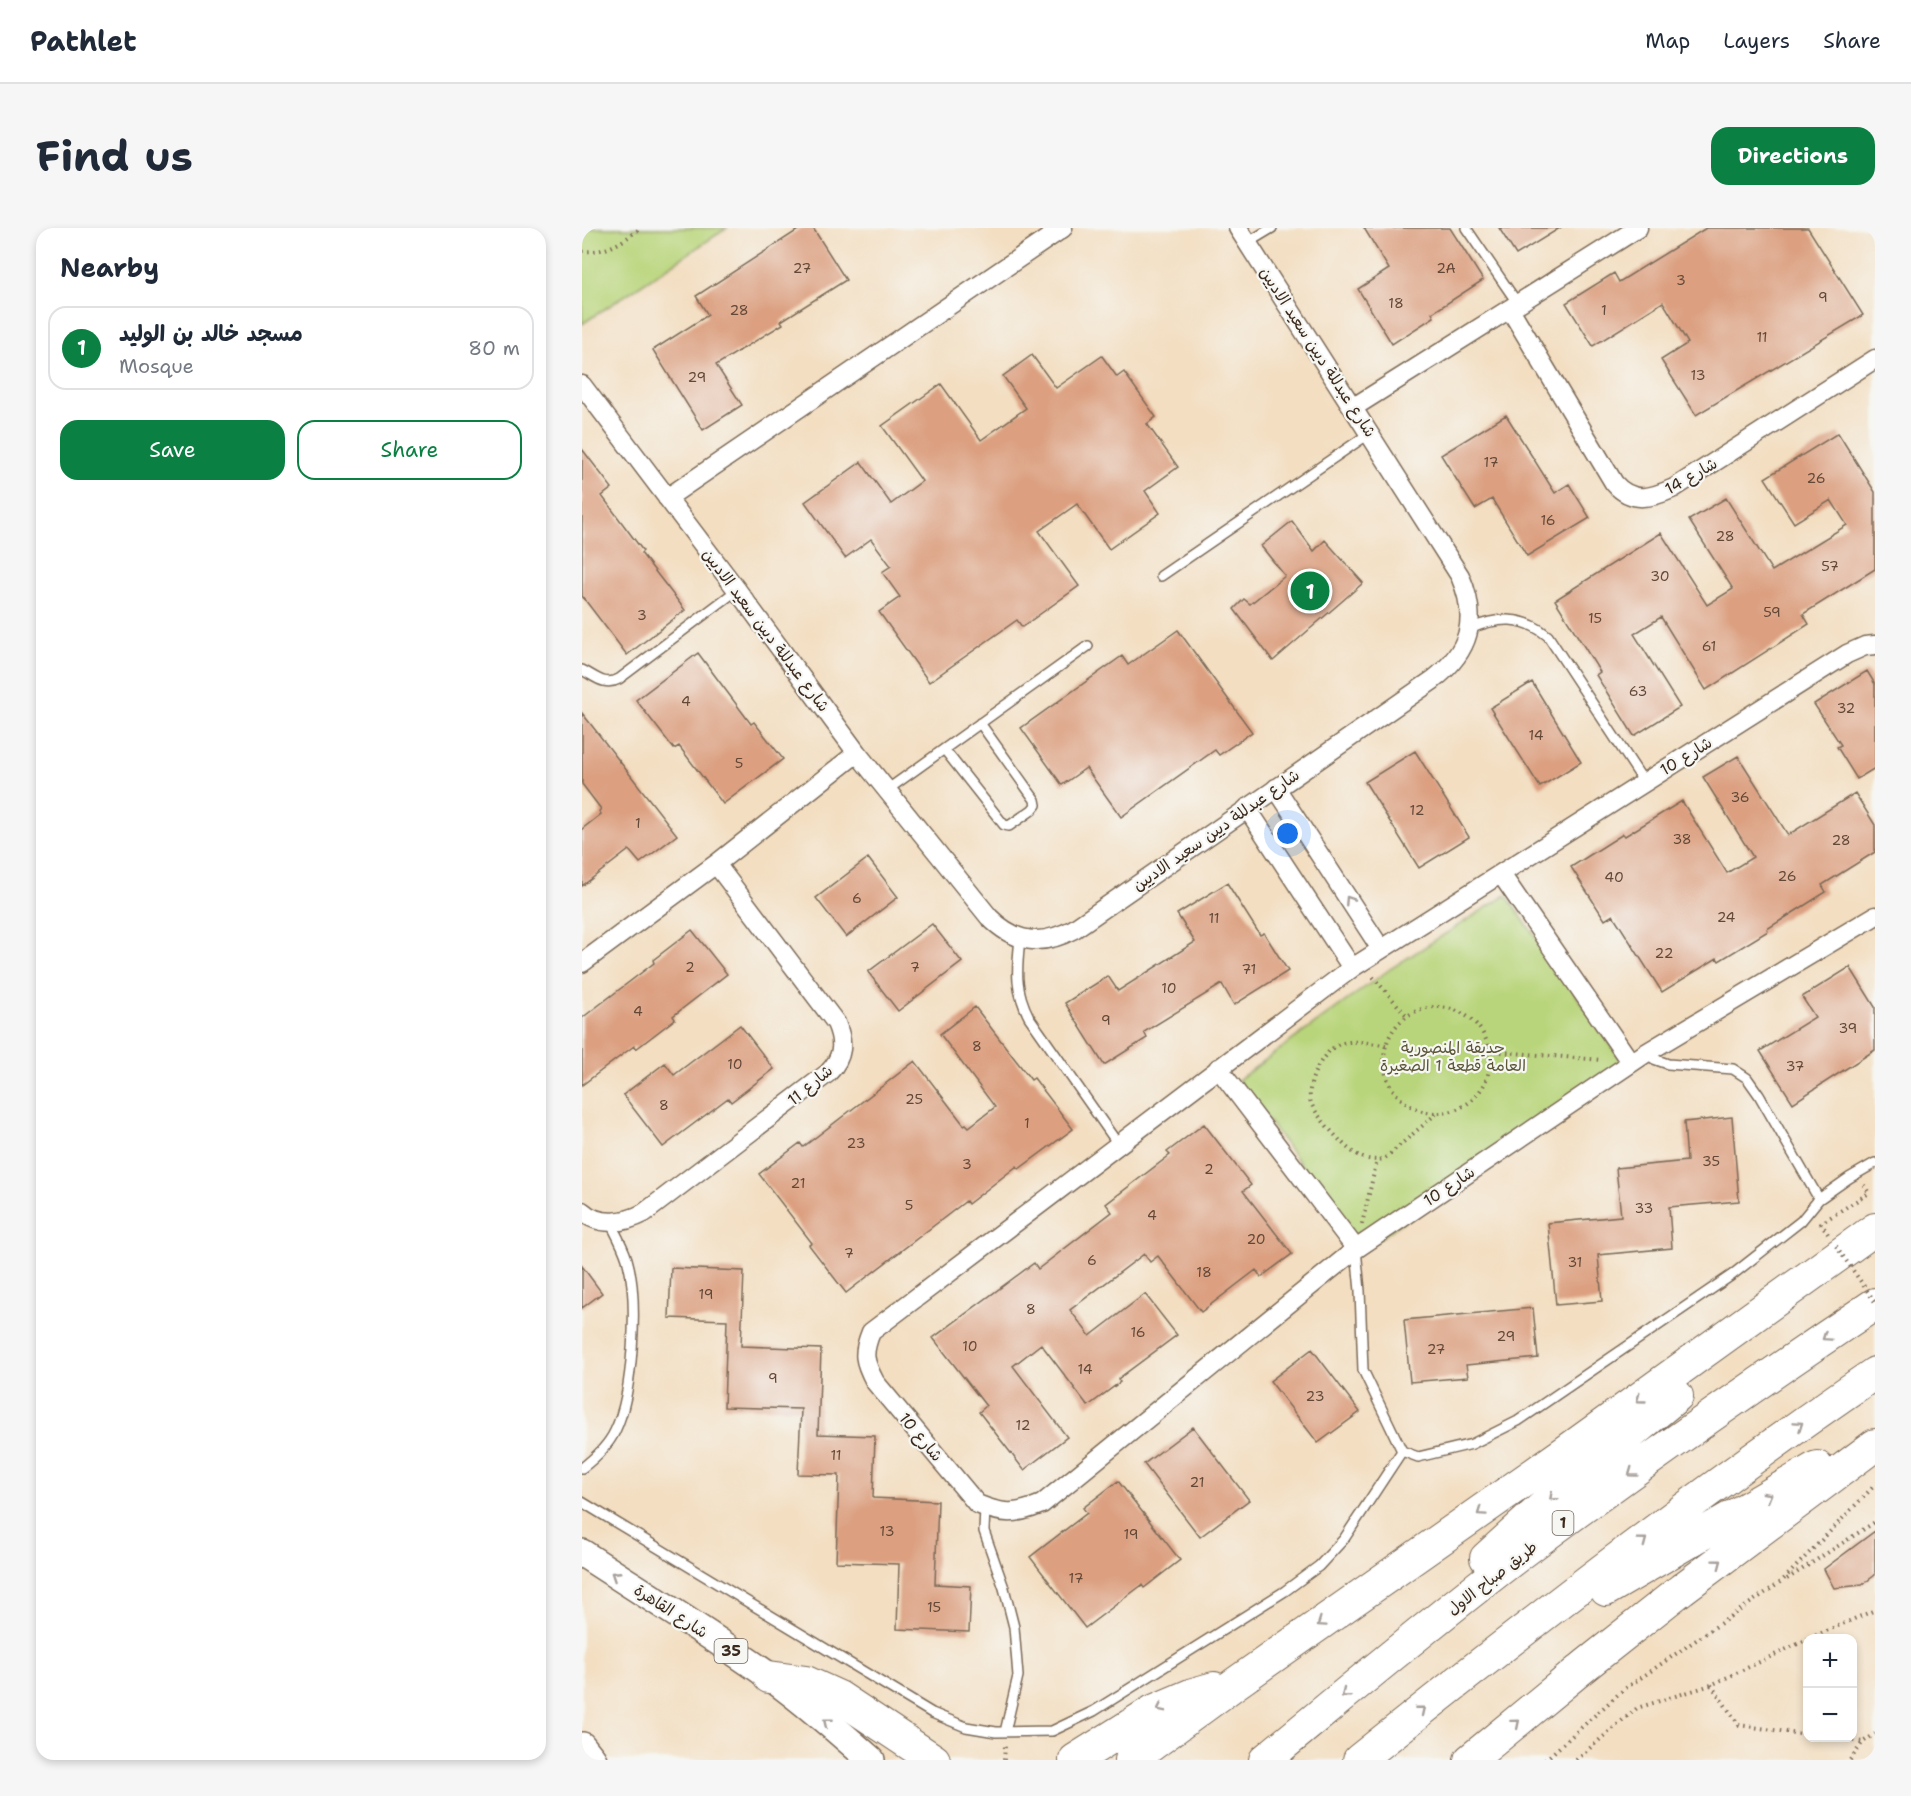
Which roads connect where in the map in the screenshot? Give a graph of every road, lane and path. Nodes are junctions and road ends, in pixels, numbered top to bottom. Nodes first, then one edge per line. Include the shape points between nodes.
1 (641, 228) edge
2 (1063, 228) edge
3 (1272, 228) edge
4 (1466, 228) edge
5 (1638, 228) edge
6 (1243, 235) edge
7 (582, 251) edge
8 (1514, 307) junction
9 (1875, 359) edge
10 (582, 385) edge
11 (1354, 407) junction
12 (1370, 433) junction
13 (668, 498) junction
14 (1161, 576) dead end
15 (737, 590) junction
16 (1469, 629) junction
17 (1875, 645) edge
18 (1088, 646) dead end
19 (582, 670) edge
20 (980, 723) junction
21 (944, 749) junction
22 (857, 753) junction
23 (1644, 782) junction
24 (1276, 788) junction
25 (886, 790) junction
26 (1247, 808) junction
27 (716, 864) junction
28 (1501, 874) junction
29 (1875, 916) edge
30 (1020, 938) junction
31 (1381, 949) junction
32 (582, 963) edge
33 (1356, 965) junction
34 (1407, 1016) junction
35 (1386, 1045) junction
36 (1489, 1051) junction
37 (1638, 1058) junction
38 (1218, 1068) junction
39 (1436, 1113) junction
40 (1118, 1144) junction
41 (1377, 1160) junction
42 (1875, 1163) edge
43 (1819, 1199) junction
44 (582, 1211) edge
45 (610, 1222) junction
46 (1875, 1229) edge
47 (1875, 1234) edge
48 (1836, 1246) dead end
49 (1356, 1250) junction
50 (1875, 1303) edge
51 (1875, 1373) edge
52 (1875, 1433) edge
53 (1875, 1445) edge
54 (1402, 1451) junction
55 (582, 1468) edge
56 (1875, 1485) edge
57 (582, 1502) edge
58 (985, 1508) junction
59 (1875, 1522) edge
60 (582, 1553) edge
61 (1781, 1582) junction
62 (1875, 1610) edge
63 (1820, 1634) edge
64 (1803, 1642) edge
65 (1481, 1663) junction
66 (1381, 1665) junction
67 (770, 1677) junction
68 (1236, 1683) junction
69 (1711, 1685) junction
70 (1005, 1732) junction
71 (1803, 1733) edge
72 (1875, 1734) edge
73 (1857, 1741) edge
74 (1863, 1742) junction
75 (582, 1746) edge
76 (593, 1760) edge
77 (871, 1760) edge
78 (934, 1760) edge
79 (1075, 1760) edge
80 (1131, 1760) edge
81 (1265, 1760) edge
82 (1359, 1760) edge
83 (1470, 1760) edge
84 (1545, 1760) edge
85 (1576, 1760) edge
86 (1850, 1760) edge

1 - 7 path via 614,247
2 - 13 street
3 - 6 lane
4 - 8 lane
5 - 8 street
6 - 11 street, شارع عبدللة ديين سعيد الاديين
8 - 9 street, شارع 14 via 1614,483 1633,497 1674,488
8 - 11 street
10 - 13 street, شارع عبدللة ديين سعيد الاديين
11 - 12 street, شارع عبدللة ديين سعيد الاديين
12 - 14 lane
12 - 16 street, شارع عبدللة ديين سعيد الاديين via 1460,576 1469,608
13 - 15 street, شارع عبدللة ديين سعيد الاديين
15 - 19 lane via 619,679 603,682
15 - 22 street, شارع عبدللة ديين سعيد الاديين
16 - 23 lane via 1512,620 1529,623 1548,636
16 - 24 street, شارع عبدللة ديين سعيد الاديين via 1463,647 1448,668
17 - 23 street, شارع 10 via 1847,654
18 - 20 lane
20 - 21 lane
20 - 21 lane via 1035,800 1032,810 1009,826 1004,825
21 - 25 lane
22 - 25 street, شارع عبدللة ديين سعيد الاديين
22 - 27 street
23 - 28 street, شارع 10
24 - 26 street, شارع عبدللة ديين سعيد الاديين
31 -> 24 street
25 - 30 street, شارع عبدللة ديين سعيد الاديين via 989,917 1001,929
26 - 30 street, شارع عبدللة ديين سعيد الاديين via 1074,929 1042,940
26 - 33 street
27 - 32 street
27 - 45 street, شارع 11 via 836,1023 842,1053 828,1073 644,1213
28 - 31 street, شارع 10
28 - 37 street
29 - 37 street, شارع 10
30 - 40 lane via 1016,981 1022,1005
31 - 33 street, شارع 10
33 - 34 path
33 - 38 street, شارع 10
34 - 35 path via 1390,1033
34 - 36 path via 1437,1007 1455,1010 1483,1034
35 - 39 path via 1384,1069 1390,1086 1402,1101 1418,1110
35 - 41 path via 1338,1045 1320,1063 1312,1080 1310,1101 1352,1152
36 - 37 path
36 - 39 path via 1489,1070 1471,1101
37 - 43 lane via 1733,1069 1747,1078
37 - 49 street, شارع 10
38 - 40 street, شارع 10
38 - 49 street
39 - 41 path via 1384,1159
40 - 58 street, شارع 10 via 871,1332 864,1349 875,1382 977,1504
41 - 49 path
42 - 43 lane
43 - 54 lane via 1801,1221 1732,1275 1518,1421 1472,1444 1418,1457
44 - 45 street
45 - 55 lane via 623,1247 630,1275 634,1320 631,1356 615,1431 604,1448
46 -> 68 highway
47 -> 66 highway via 1549,1500 1459,1583
48 - 50 path, bridge
49 - 54 lane via 1363,1370
49 - 58 street, شارع 10 via 1042,1504 1022,1512
50 -> 66 highway, طريق صباح الاول / 1 via 1518,1556
65 -> 51 highway via 1773,1442
65 -> 52 highway
83 -> 53 highway via 1665,1603
54 - 70 lane via 1344,1539 1319,1566 1285,1592 1094,1711 1052,1731
56 - 61 path
57 - 70 lane via 932,1713 966,1727
58 - 70 lane via 984,1531 1014,1627 1018,1676
59 - 61 path
67 -> 60 main road, شارع القاهرة / 35
61 - 84 path via 1623,1690
62 - 63 path
64 - 69 path
82 -> 65 highway
66 -> 81 highway, طريق صباح الاول / 1
77 -> 67 main road, شارع القاهرة / 35
67 - 78 highway via 806,1683 839,1696
68 -> 79 highway via 1193,1694 1153,1711
68 - 80 highway
69 - 71 path via 1739,1725
69 - 85 path via 1637,1708
72 - 74 path
73 - 74 path
74 - 86 path
75 - 76 main road

